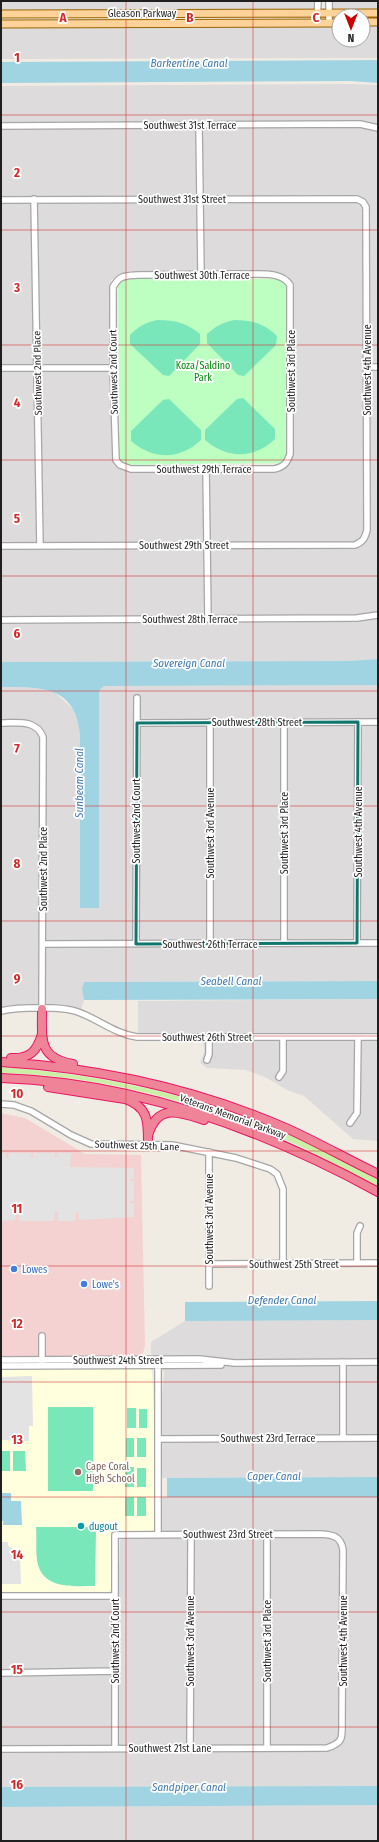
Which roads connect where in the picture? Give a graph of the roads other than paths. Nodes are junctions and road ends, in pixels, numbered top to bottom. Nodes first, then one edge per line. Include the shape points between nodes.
1 (318, 1) edge
2 (329, 1) edge
3 (329, 12) junction
4 (378, 12) edge
5 (318, 13) junction
6 (1, 14) edge
7 (317, 22) junction
8 (329, 22) joint
9 (1, 24) edge
10 (199, 125) junction
11 (1, 126) edge
12 (378, 128) edge
13 (200, 199) junction
14 (1, 200) edge
15 (34, 200) junction
16 (363, 202) joint
17 (201, 274) junction
18 (118, 279) joint
19 (286, 279) joint
20 (367, 367) junction
21 (378, 367) edge
22 (1, 368) edge
23 (37, 368) junction
24 (113, 368) junction
25 (287, 463) joint
26 (120, 465) joint
27 (206, 469) junction
28 (364, 539) joint
29 (207, 545) junction
30 (1, 546) edge
31 (40, 546) junction
32 (378, 615) edge
33 (208, 619) junction
34 (1, 620) edge
35 (137, 698) dead end
36 (210, 722) junction
37 (284, 722) junction
38 (358, 722) junction
39 (378, 722) edge
40 (1, 723) edge
41 (137, 723) junction
42 (284, 943) junction
43 (357, 943) junction
44 (378, 943) edge
45 (43, 944) junction
46 (136, 944) junction
47 (210, 944) junction
48 (42, 1009) junction
49 (1, 1011) edge
50 (42, 1033) junction
51 (378, 1036) edge
52 (209, 1037) junction
53 (283, 1037) junction
54 (358, 1037) junction
55 (1, 1057) edge
56 (207, 1060) dead end
57 (1, 1062) edge
58 (1, 1078) edge
59 (279, 1078) dead end
60 (1, 1082) edge
61 (163, 1087) junction
62 (1, 1104) edge
63 (350, 1123) dead end
64 (148, 1140) junction
65 (209, 1152) junction
66 (322, 1162) junction
67 (378, 1174) edge
68 (378, 1192) edge
69 (360, 1226) dead end
70 (378, 1263) edge
71 (209, 1264) junction
72 (283, 1264) junction
73 (357, 1264) junction
74 (209, 1286) dead end
75 (42, 1336) dead end
76 (1, 1360) edge
77 (343, 1362) junction
78 (378, 1362) edge
79 (42, 1363) junction
80 (158, 1363) junction
81 (1, 1366) edge
82 (343, 1438) junction
83 (378, 1438) edge
84 (158, 1439) junction
85 (267, 1534) junction
86 (115, 1535) joint
87 (158, 1535) junction
88 (191, 1535) junction
89 (339, 1538) joint
90 (1, 1596) edge
91 (115, 1596) junction
92 (115, 1671) junction
93 (1, 1672) edge
94 (338, 1744) joint
95 (115, 1748) junction
96 (190, 1748) junction
97 (266, 1748) junction
98 (1, 1749) edge

1 - 5 street
2 - 3 street
3 - 4 main road, Gleason Parkway
3 - 5 main road, Gleason Parkway
3 - 8 street
5 - 6 main road, Gleason Parkway
5 - 7 street
7 - 8 main road, Gleason Parkway
7 - 9 main road, Gleason Parkway
10 - 11 street, Southwest 31st Terrace
10 - 12 street, Southwest 31st Terrace via 360,124
10 - 13 street
13 - 15 street, Southwest 31st Street
13 - 16 street, Southwest 31st Street via 348,198
13 - 17 street
14 - 15 street, Southwest 31st Street
15 - 23 street, Southwest 2nd Place
16 - 20 street, Southwest 4th Avenue via 366,207 367,224
17 - 18 street, Southwest 30th Terrace via 138,275
17 - 19 street, Southwest 30th Terrace via 276,275
18 - 24 street, Southwest 2nd Court via 113,287
19 - 25 street, Southwest 3rd Place via 290,285 291,318 290,454
20 - 21 street
20 - 28 street, Southwest 4th Avenue via 367,530
22 - 23 street
23 - 24 street
23 - 31 street, Southwest 2nd Place
24 - 26 street, Southwest 2nd Court via 116,460
25 - 27 street, Southwest 29th Terrace via 274,469
26 - 27 street, Southwest 29th Terrace via 131,469
27 - 29 street
28 - 29 street, Southwest 29th Street via 355,545
29 - 31 street, Southwest 29th Street
29 - 33 street
30 - 31 street, Southwest 29th Street
32 - 33 street, Southwest 28th Terrace via 357,618
33 - 34 street, Southwest 28th Terrace
35 - 41 street, Southwest 2nd Court
36 - 37 street, Southwest 28th Street
36 - 41 street, Southwest 28th Street
36 - 47 street, Southwest 3rd Avenue
37 - 38 street, Southwest 28th Street
37 - 42 street, Southwest 3rd Place
38 - 39 street, Southwest 28th Street
38 - 43 street, Southwest 4th Avenue
40 - 45 street, Southwest 2nd Place via 32,724 40,730 43,737
41 - 46 street, Southwest 2nd Court
42 - 43 street, Southwest 26th Terrace
42 - 47 street, Southwest 26th Terrace
43 - 44 street, Southwest 26th Terrace
45 - 46 street, Southwest 26th Terrace
45 - 48 street, Southwest 2nd Place
46 - 47 street, Southwest 26th Terrace
48 - 49 street
48 - 50 highway
48 - 52 street, Southwest 26th Street via 76,1011 130,1036
50 - 55 highway via 38,1047 28,1055 16,1058
50 - 61 highway via 49,1054 59,1062 147,1077 159,1081
51 - 54 street, Southwest 26th Street
52 - 53 street, Southwest 26th Street
52 - 56 street
53 - 54 street, Southwest 26th Street
53 - 59 street via 283,1071
54 - 63 street via 357,1114
57 - 61 highway, Veterans Memorial Parkway via 85,1070
58 - 66 highway, Veterans Memorial Parkway via 78,1085 154,1100 230,1123
60 - 64 highway via 130,1100 143,1109 147,1119
61 - 67 highway, Veterans Memorial Parkway via 264,1119
62 - 64 street, Southwest 25th Lane via 31,1111 91,1144
64 - 65 street, Southwest 25th Lane
64 - 66 highway via 150,1127 156,1119 171,1111 224,1126 294,1154
65 - 71 street, Southwest 3rd Avenue
65 - 72 street, Southwest 25th Lane via 262,1166 277,1174 283,1188
66 - 68 highway, Veterans Memorial Parkway
69 - 73 street via 357,1233
70 - 73 street, Southwest 25th Street
71 - 72 street, Southwest 25th Street
71 - 74 street, Southwest 3rd Avenue
72 - 73 street, Southwest 25th Street
75 - 79 street
76 - 79 street, Southwest 24th Street
77 - 78 street, Southwest 24th Street
77 - 80 street, Southwest 24th Street via 235,1363 199,1360
77 - 82 street
79 - 80 street, Southwest 24th Street
79 - 81 street, Southwest 24th Street
80 - 84 street
82 - 83 street, Southwest 23rd Terrace
82 - 84 street, Southwest 23rd Terrace
84 - 87 street
85 - 88 street, Southwest 23rd Street
85 - 89 street, Southwest 23rd Street via 321,1534
85 - 97 street, Southwest 3rd Place
86 - 87 street, Southwest 23rd Street
86 - 91 street, Southwest 2nd Court
87 - 88 street, Southwest 23rd Street
88 - 96 street, Southwest 3rd Avenue
89 - 94 street, Southwest 4th Avenue via 343,1550 342,1739
90 - 91 street
91 - 92 street, Southwest 2nd Court
92 - 93 street
92 - 95 street, Southwest 2nd Court
94 - 97 street, Southwest 21st Lane via 327,1748
95 - 96 street, Southwest 21st Lane
95 - 98 street, Southwest 21st Lane
96 - 97 street, Southwest 21st Lane

